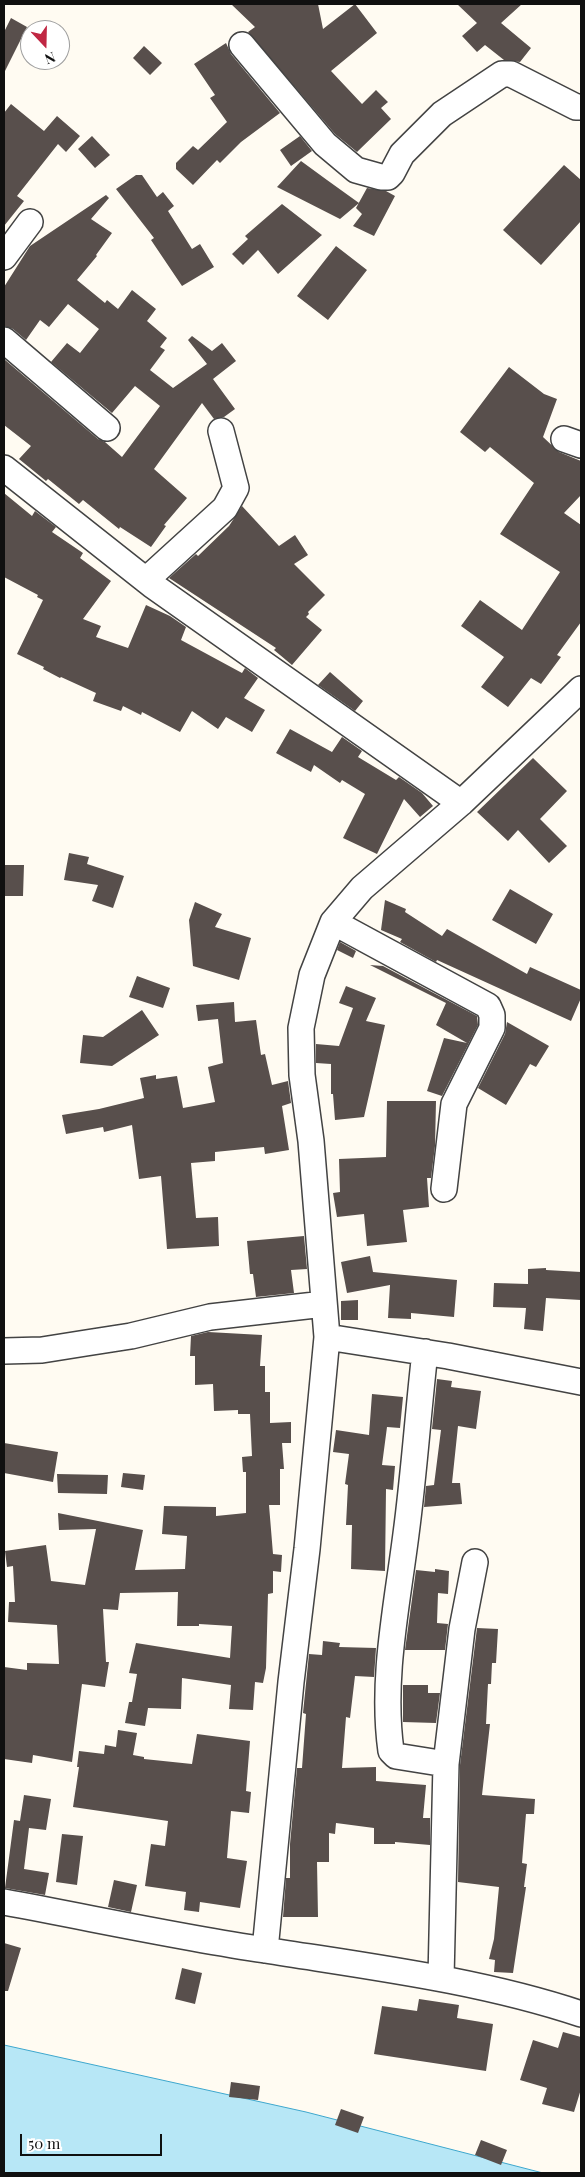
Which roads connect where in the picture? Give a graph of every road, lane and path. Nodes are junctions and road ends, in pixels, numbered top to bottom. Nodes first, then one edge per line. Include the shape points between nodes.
1 (242, 45) dead end
2 (581, 106) edge
3 (30, 222) dead end
4 (4, 256) edge
5 (4, 340) edge
6 (107, 428) dead end
7 (221, 431) dead end
8 (4, 468) edge
9 (146, 580) junction
10 (581, 689) edge
11 (461, 803) junction
12 (333, 922) junction
13 (444, 1188) dead end
14 (324, 1304) junction
15 (327, 1337) junction
16 (4, 1351) edge
17 (425, 1352) junction
18 (581, 1382) edge
19 (475, 1562) dead end
20 (446, 1764) junction
21 (4, 1902) edge
22 (265, 1950) junction
23 (441, 1978) junction
24 (581, 2014) edge

1 - 2 street via 325,144 356,170 381,177 392,173 402,154 442,114 502,74 511,74 576,107
3 - 4 street
5 - 6 street
7 - 9 street via 236,488 231,500
8 - 9 street
9 - 11 street
10 - 11 street
11 - 12 street via 362,888
12 - 13 street via 488,1006 492,1015 492,1028 454,1104
12 - 14 street via 312,976 301,1028 302,1075 311,1141
14 - 15 street
14 - 16 street via 210,1317 131,1336 42,1350
15 - 17 street
15 - 22 street
17 - 18 street
17 - 20 street via 388,1701 391,1751 396,1756
19 - 20 street via 462,1630
20 - 23 street
21 - 22 street
22 - 23 street
23 - 24 street

